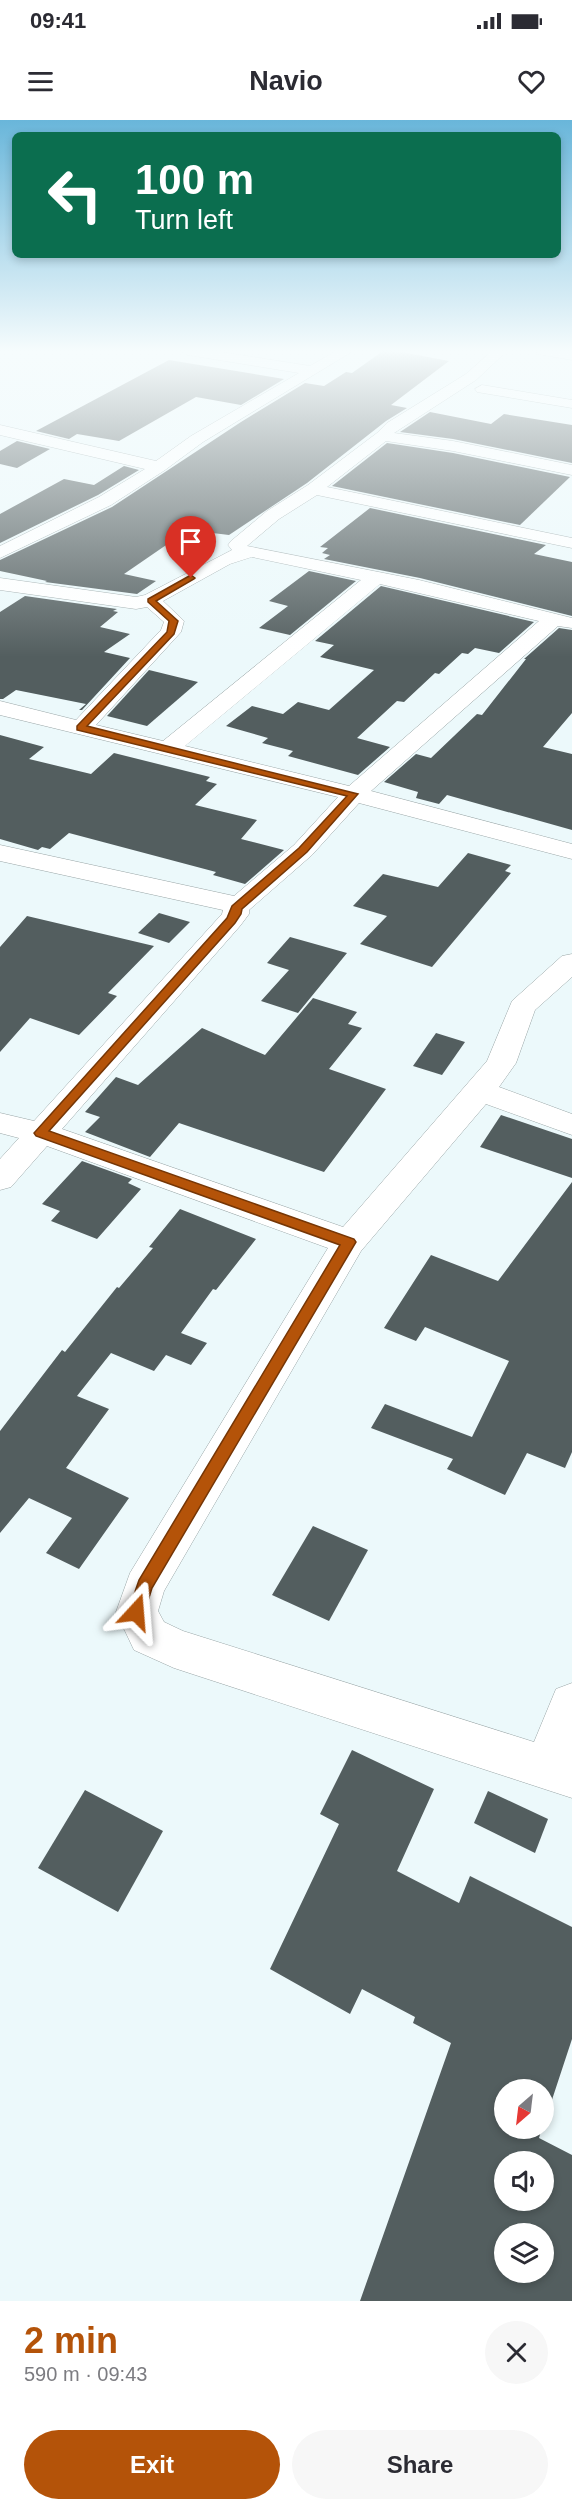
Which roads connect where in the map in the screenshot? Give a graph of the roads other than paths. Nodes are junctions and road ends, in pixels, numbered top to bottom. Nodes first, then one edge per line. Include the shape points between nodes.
1 (98, 453) edge
2 (180, 453) edge
3 (361, 453) edge
4 (487, 453) edge
5 (159, 467) junction
6 (572, 470) edge
7 (314, 489) junction
8 (572, 543) edge
9 (0, 553) edge
10 (244, 553) junction
11 (375, 578) junction
12 (0, 584) edge
13 (151, 600) junction
14 (563, 621) edge
15 (0, 708) edge
16 (80, 728) junction
17 (165, 750) junction
18 (354, 794) junction
19 (572, 852) edge
20 (0, 853) edge
21 (236, 908) junction
22 (572, 962) edge
23 (480, 1090) junction
24 (0, 1123) edge
25 (572, 1125) edge
26 (40, 1133) junction
27 (0, 1179) edge
28 (349, 1242) junction
29 (572, 1704) edge
30 (560, 1771) edge

1 - 5 street
2 - 5 street
3 - 7 street
4 - 6 street
5 - 9 street via 105,501
7 - 8 street
7 - 10 street via 273,515 237,545
10 - 11 street
10 - 13 street via 223,560
11 - 14 street
11 - 17 street
12 - 13 street via 126,602
13 - 16 street via 174,621 171,632
14 - 18 street
15 - 16 street
16 - 17 street
17 - 18 street
18 - 19 street
18 - 21 street via 303,850
20 - 21 street via 213,898
21 - 26 street via 231,920
22 - 23 street via 522,1007 501,1063
23 - 25 street
23 - 28 street
24 - 26 street
26 - 27 street
26 - 28 street
28 - 30 street via 145,1586 136,1612 148,1636 174,1648
29 - 30 street

